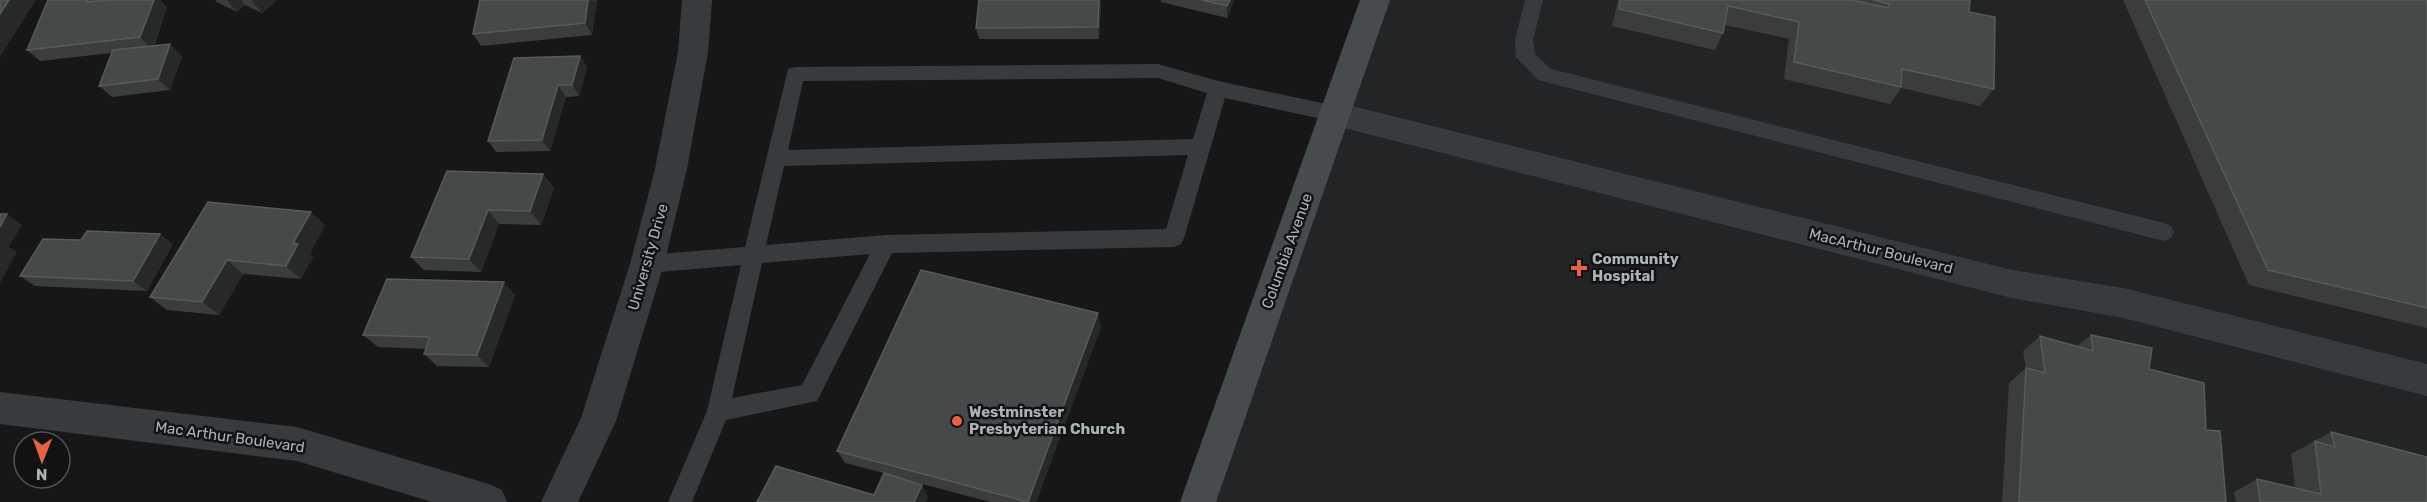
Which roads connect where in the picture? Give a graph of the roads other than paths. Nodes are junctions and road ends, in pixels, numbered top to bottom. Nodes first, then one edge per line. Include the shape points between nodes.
1 (697, 0) edge
2 (1375, 0) edge
3 (1534, 0) edge
4 (1218, 89) junction
5 (1336, 114) junction
6 (1201, 147) junction
7 (776, 158) junction
8 (2164, 232) dead end
9 (886, 244) junction
10 (755, 254) junction
11 (647, 264) junction
12 (2427, 380) edge
13 (0, 408) edge
14 (718, 411) junction
15 (489, 502) edge
16 (559, 502) edge
17 (680, 502) edge
18 (1198, 502) edge

1 - 11 street, University Drive via 693,52 671,169
2 - 5 street, Columbia Avenue
3 - 8 lane via 1524,40 1526,57 1545,75
4 - 5 lane
4 - 6 lane
4 - 7 lane via 1158,71 795,74
5 - 12 street, MacArthur Boulevard via 2012,284 2123,303
5 - 18 street, Columbia Avenue
6 - 7 lane
6 - 9 lane via 1174,238
7 - 10 lane
9 - 10 lane
9 - 14 lane via 809,394
10 - 11 lane
10 - 14 lane
11 - 16 street, University Drive via 598,421
13 - 15 street, Mac Arthur Boulevard via 297,444
14 - 17 lane

